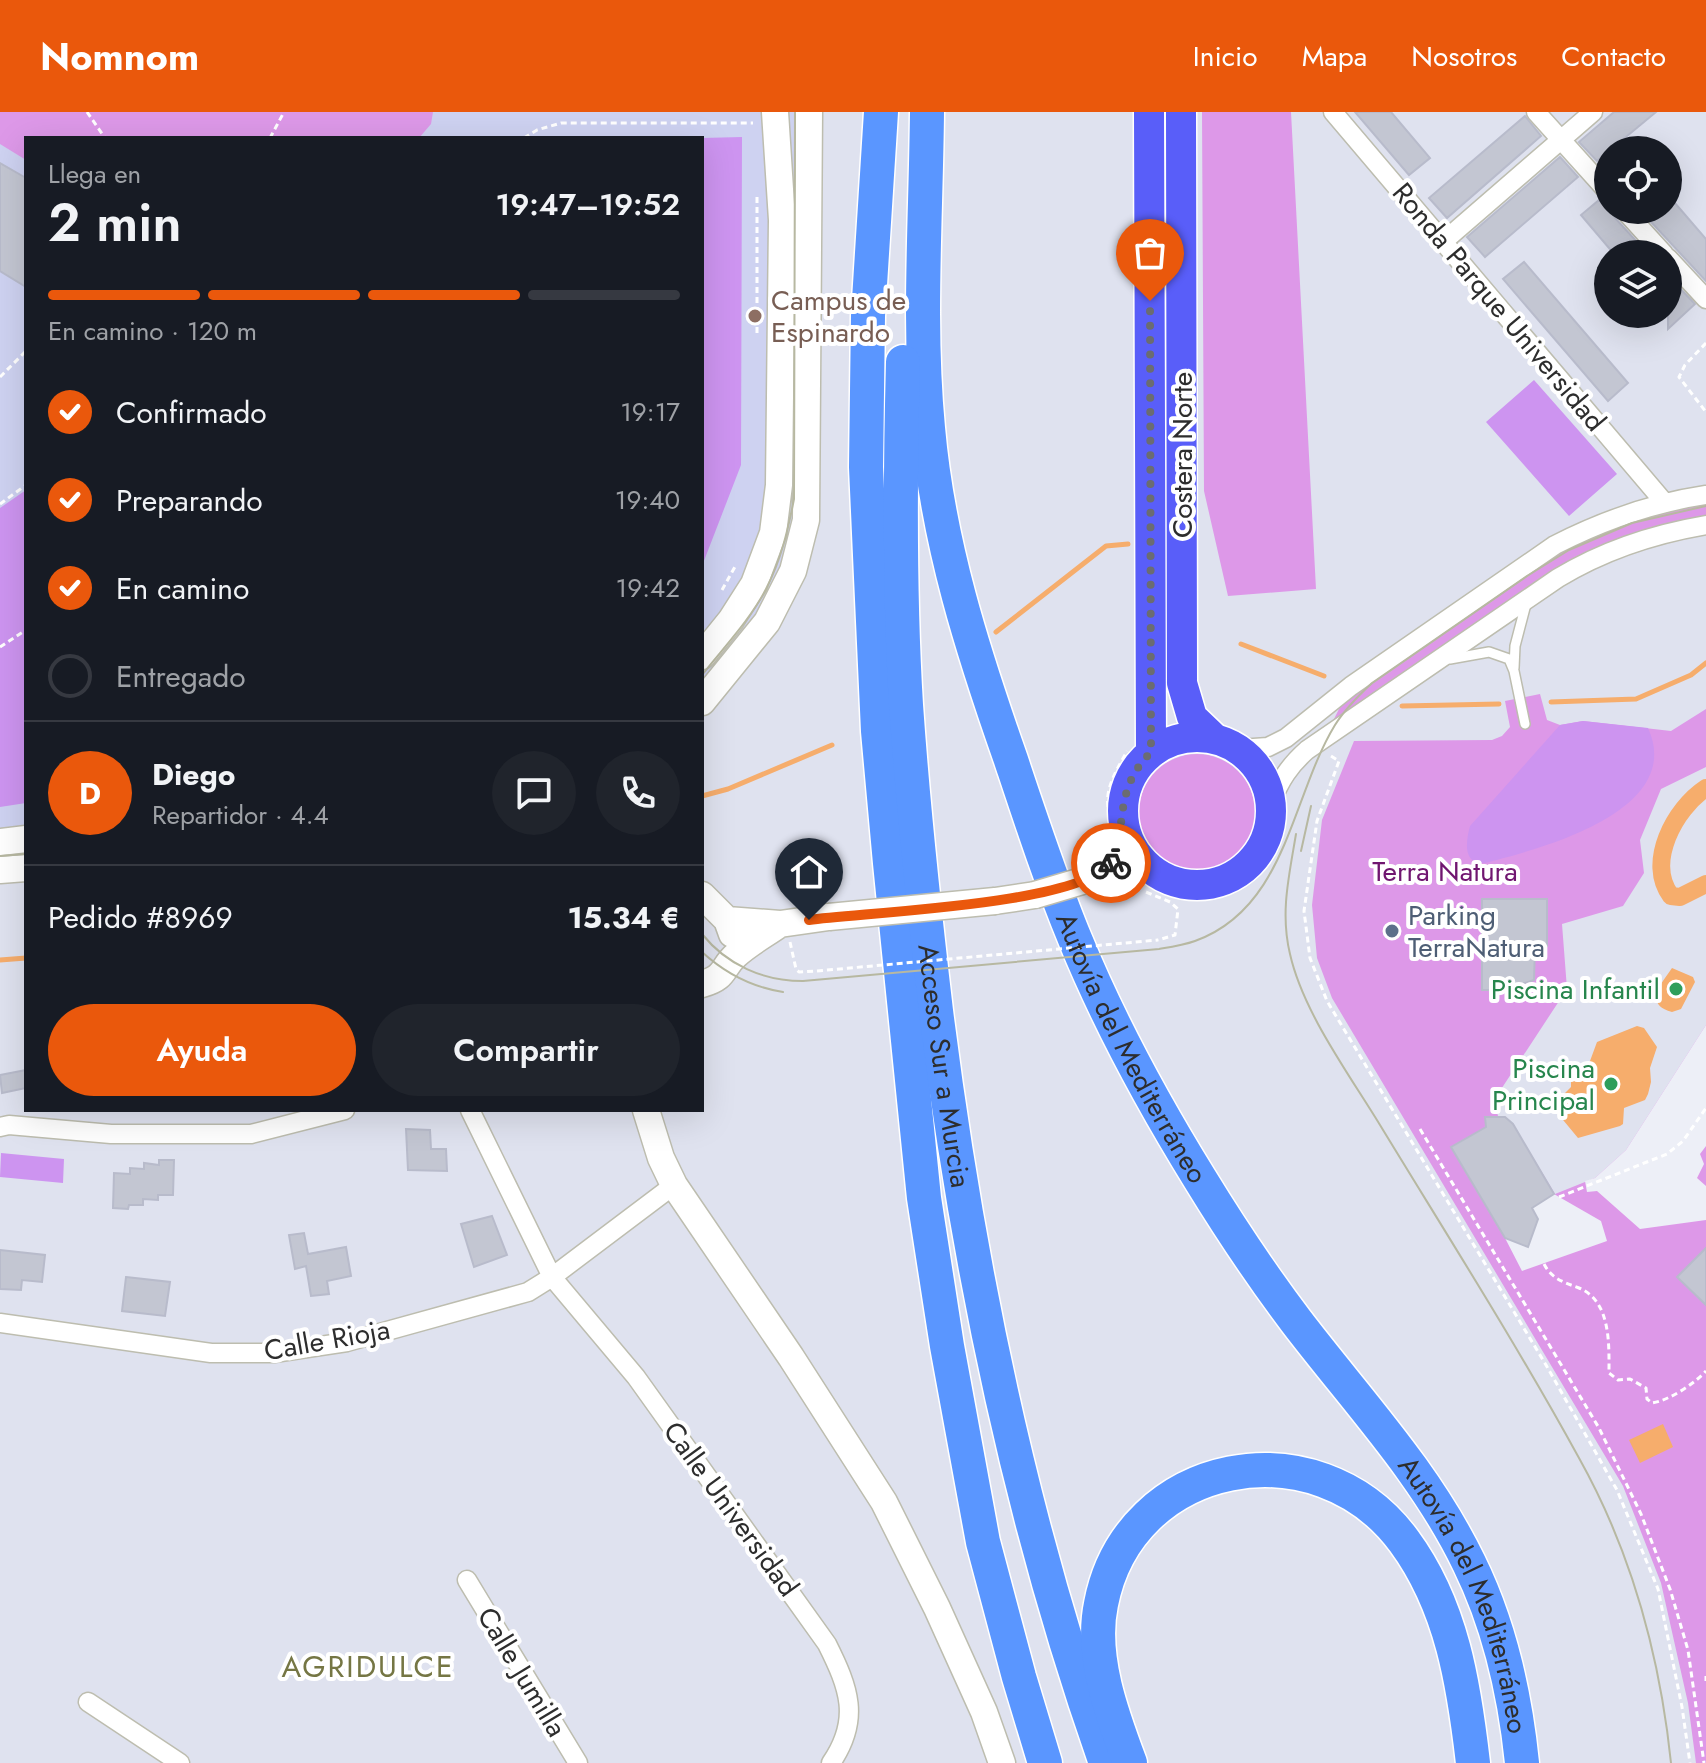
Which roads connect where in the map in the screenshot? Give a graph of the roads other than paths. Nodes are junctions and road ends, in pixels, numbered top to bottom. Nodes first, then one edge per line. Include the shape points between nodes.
1 (809, 112) edge
2 (881, 112) edge
3 (926, 112) edge
4 (1149, 112) edge
5 (1181, 112) edge
6 (1333, 112) edge
7 (1536, 112) edge
8 (1593, 112) edge
9 (766, 117) edge
10 (1560, 140) junction
11 (1594, 177) edge
12 (1637, 224) edge
13 (1651, 240) edge
14 (1444, 241) junction
15 (1682, 273) edge
16 (1706, 299) edge
17 (1706, 495) edge
18 (1664, 502) junction
19 (1706, 525) edge
20 (1528, 598) junction
21 (704, 654) edge
22 (1433, 663) junction
23 (1514, 671) junction
24 (704, 700) edge
25 (1525, 724) dead end
26 (1227, 744) junction
27 (1140, 751) junction
28 (1271, 802) junction
29 (1115, 815) junction
30 (24, 839) edge
31 (0, 842) edge
32 (24, 868) edge
33 (0, 870) edge
34 (1094, 875) junction
35 (1148, 880) junction
36 (712, 908) edge
37 (780, 924) junction
38 (733, 957) junction
39 (704, 983) edge
40 (337, 1112) edge
41 (471, 1112) edge
42 (647, 1112) edge
43 (0, 1127) edge
44 (674, 1185) junction
45 (552, 1277) junction
46 (0, 1323) edge
47 (960, 1411) junction
48 (467, 1580) dead end
49 (88, 1702) dead end
50 (180, 1763) edge
51 (578, 1763) edge
52 (831, 1763) edge
53 (1002, 1763) edge
54 (1045, 1763) edge
55 (1070, 1763) edge
56 (1106, 1763) edge
57 (1130, 1763) edge
58 (1473, 1763) edge
59 (1522, 1763) edge

1 - 24 main road via 806,520 793,571 767,622
2 - 47 highway via 866,411 878,731 924,1198
3 - 56 highway, Acceso Sur a Murcia via 904,314 901,474 906,702 925,915 958,1176 1003,1401 1055,1608
3 - 59 highway, Autovía del Mediterráneo via 922,329 936,496 959,604 1074,937 1171,1131 1233,1231 1295,1320 1417,1472 1464,1553 1503,1651
4 - 27 main road, Costera Norte
5 - 26 main road, Costera Norte via 1182,683 1192,717
6 - 14 street, Ronda Parque Universidad
7 - 10 street
8 - 10 street
9 - 21 main road via 782,220 779,485 773,533 754,584
10 - 11 street
10 - 14 street
12 - 13 street
14 - 18 street, Ronda Parque Universidad
15 - 16 street
17 - 18 street
18 - 26 street via 1555,545 1351,686 1286,738 1268,747
19 - 20 street via 1597,556
20 - 22 street
20 - 23 lane via 1517,634
22 - 23 lane via 1489,652 1509,659
22 - 28 street via 1291,764
23 - 25 lane
26 - 27 main road via 1192,736
26 - 28 main road, Costera Norte via 1255,763
27 - 29 main road
28 - 35 main road via 1263,846 1230,878 1186,884
29 - 34 main road via 1116,856
29 - 35 main road
30 - 31 main road
32 - 33 main road
34 - 35 main road via 1122,867
34 - 37 main road, bridge via 1035,895
36 - 37 main road
36 - 38 main road via 734,936
37 - 38 main road
38 - 39 main road via 724,972
40 - 43 street via 251,1134
41 - 45 street, Calle Universidad
42 - 44 main road
44 - 45 street, Calle Rioja
44 - 53 main road via 884,1502 937,1608
45 - 46 street, Calle Rioja via 528,1292 495,1302 347,1342 274,1353 211,1353
45 - 52 street, Calle Universidad via 636,1377 827,1644 843,1676 850,1726
47 - 54 highway via 983,1542
47 - 55 highway via 1009,1586
48 - 51 street, Calle Jumilla
49 - 50 street
57 - 58 highway via 1107,1690 1097,1634 1114,1562 1140,1525 1174,1496 1213,1478 1259,1469 1303,1472 1327,1481 1369,1505 1402,1538 1443,1612 1462,1686

